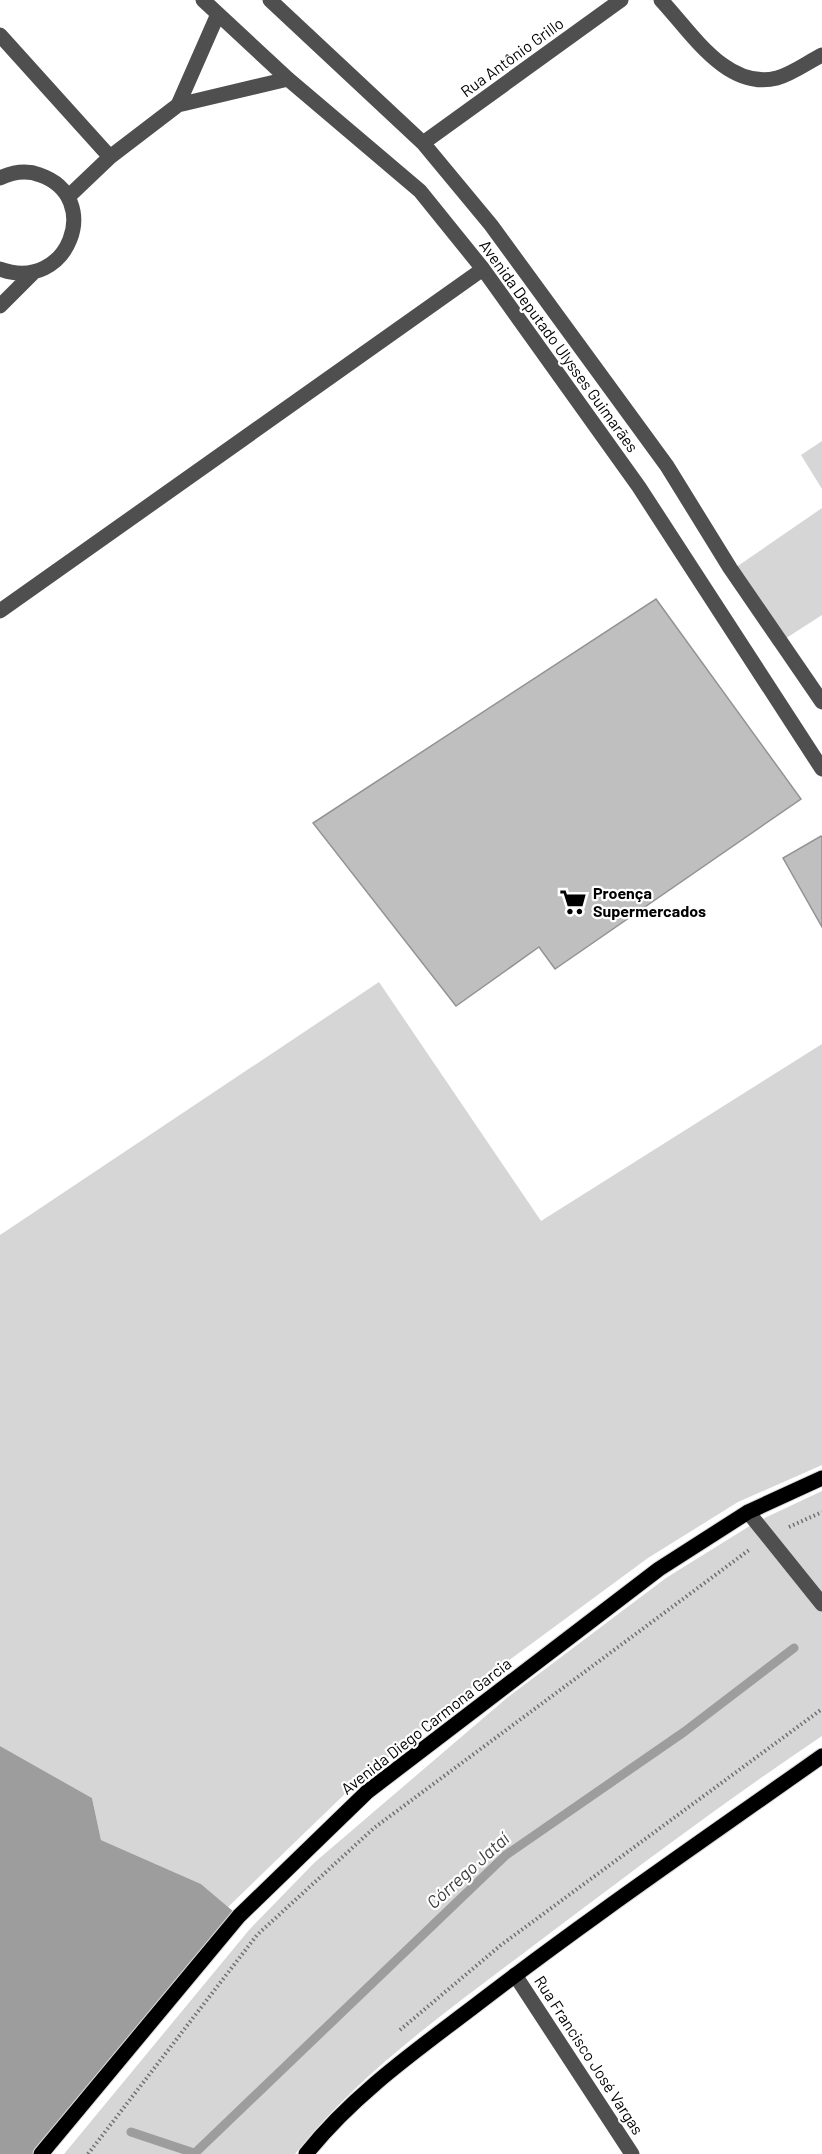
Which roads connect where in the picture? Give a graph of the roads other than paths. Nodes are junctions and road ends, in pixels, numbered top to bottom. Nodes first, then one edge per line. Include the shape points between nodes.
1 (203, 0) edge
2 (270, 0) edge
3 (621, 0) edge
4 (661, 0) edge
5 (218, 14) junction
6 (2, 44) edge
7 (822, 55) edge
8 (288, 79) junction
9 (178, 105) junction
10 (423, 143) junction
11 (110, 157) junction
12 (0, 178) edge
13 (68, 197) junction
14 (0, 269) edge
15 (483, 269) junction
16 (32, 274) junction
17 (0, 306) edge
18 (0, 611) edge
19 (822, 702) edge
20 (822, 769) edge
21 (822, 1478) edge
22 (748, 1512) junction
23 (822, 1604) edge
24 (822, 1756) edge
25 (515, 1975) junction
26 (41, 2154) edge
27 (306, 2154) edge
28 (632, 2154) edge

1 - 5 street, Avenida Deputado Ulysses Guimarães
2 - 10 street, Avenida Deputado Ulysses Guimarães
3 - 10 street, Rua Antônio Grillo
4 - 7 street via 720,64 736,75 757,81 778,78
5 - 8 street, Avenida Deputado Ulysses Guimarães
5 - 9 street
6 - 11 street
8 - 9 street
8 - 15 street, Avenida Deputado Ulysses Guimarães via 420,190
9 - 11 street
10 - 19 street, Avenida Deputado Ulysses Guimarães via 491,225 667,466 730,568
11 - 13 street
12 - 13 street via 35,173 48,178
13 - 16 street via 74,215 73,235 64,253 50,266
14 - 16 street
15 - 18 street
15 - 20 street, Avenida Deputado Ulysses Guimarães via 639,487
16 - 17 street
21 - 22 main road, Avenida Diego Carmona Garcia
22 - 23 street
22 - 26 main road, Avenida Diego Carmona Garcia via 659,1569 367,1792 239,1916
24 - 25 main road
25 - 27 main road via 378,2080
25 - 28 street, Rua Francisco José Vargas

